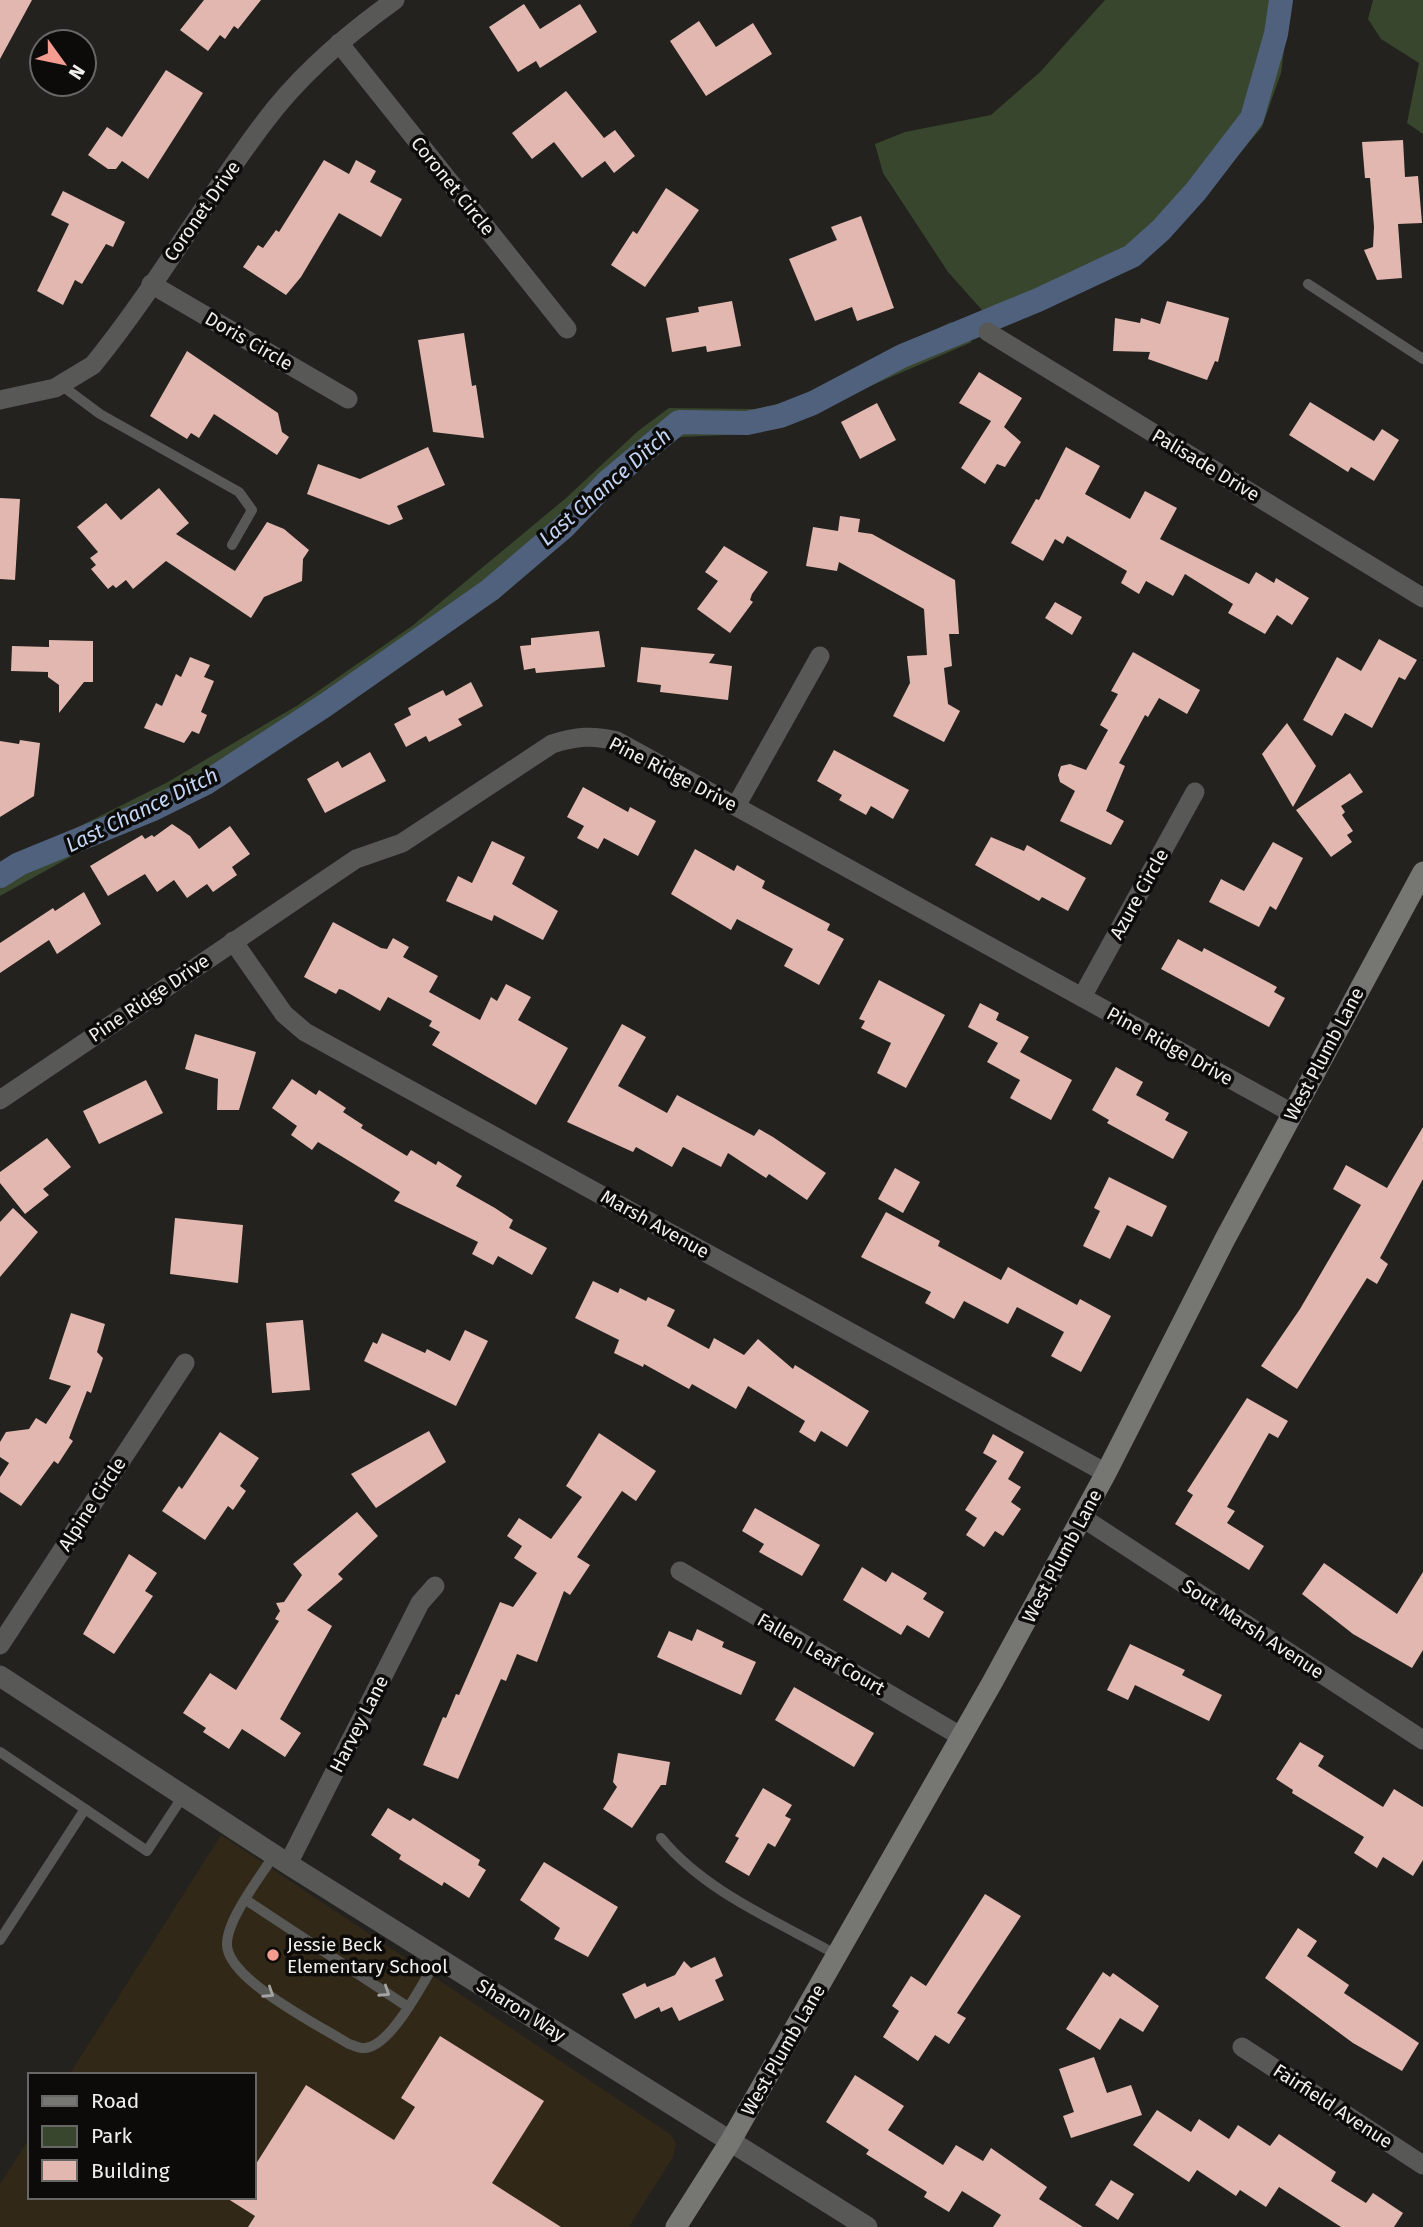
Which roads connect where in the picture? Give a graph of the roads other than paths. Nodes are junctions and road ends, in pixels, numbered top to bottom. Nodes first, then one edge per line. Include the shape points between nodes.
1 (395, 0) edge
2 (339, 43) junction
3 (151, 284) junction
4 (1308, 284) dead end
5 (567, 328) dead end
6 (989, 332) dead end
7 (1423, 359) edge
8 (61, 385) junction
9 (348, 399) dead end
10 (0, 400) edge
11 (232, 545) dead end
12 (1423, 598) edge
13 (820, 656) dead end
14 (1195, 792) dead end
15 (736, 806) junction
16 (1423, 872) edge
17 (233, 941) junction
18 (1083, 997) junction
19 (0, 1100) edge
20 (1292, 1113) junction
21 (185, 1363) dead end
22 (1106, 1473) junction
23 (1083, 1518) junction
24 (680, 1571) dead end
25 (435, 1586) dead end
26 (0, 1645) edge
27 (0, 1676) edge
28 (1420, 1731) edge
29 (962, 1737) junction
30 (0, 1752) edge
31 (183, 1796) junction
32 (85, 1809) junction
33 (661, 1838) dead end
34 (281, 1859) junction
35 (246, 1900) junction
36 (0, 1940) edge
37 (837, 1956) junction
38 (438, 1958) junction
39 (408, 2007) junction
40 (1242, 2047) dead end
41 (730, 2142) junction
42 (1423, 2165) edge
43 (676, 2227) edge
44 (867, 2227) edge

1 - 2 street, Coronet Drive
2 - 3 street, Coronet Drive via 264,122
2 - 5 street, Coronet Circle
3 - 8 street, Coronet Drive via 93,365
3 - 9 street, Doris Circle
4 - 7 lane
6 - 12 street, Palisade Drive
8 - 10 street, Coronet Drive
8 - 11 lane via 100,414 239,492 252,510
13 - 15 street
14 - 18 street, Azure Circle
15 - 17 street, Pine Ridge Drive via 617,741 574,736 552,744 402,843 356,859
15 - 18 street, Pine Ridge Drive
16 - 20 main road, West Plumb Lane
17 - 19 street, Pine Ridge Drive
17 - 22 street, Marsh Avenue via 270,996 305,1032
18 - 20 street, Pine Ridge Drive
20 - 22 main road, West Plumb Lane
21 - 26 street, Alpine Circle
22 - 23 main road, West Plumb Lane
23 - 28 street, Sout Marsh Avenue
23 - 29 main road, West Plumb Lane
24 - 29 street, Fallen Leaf Court
25 - 34 street, Harvey Lane via 420,1603
27 - 31 street, Sharon Way
29 - 37 main road, West Plumb Lane
30 - 32 lane
31 - 32 lane via 147,1851
31 - 34 street, Sharon Way
32 - 36 lane
33 - 37 lane via 702,1878
34 - 35 lane
34 - 38 street, Sharon Way
35 -> 39 lane
35 -> 39 lane via 232,1923 227,1944 231,1960 261,1988 364,2049 380,2043
37 - 41 main road, West Plumb Lane
38 - 39 lane
38 - 41 street, Sharon Way
40 - 42 street, Fairfield Avenue
41 - 43 main road, West Plumb Lane
41 - 44 street, Sharon Way

